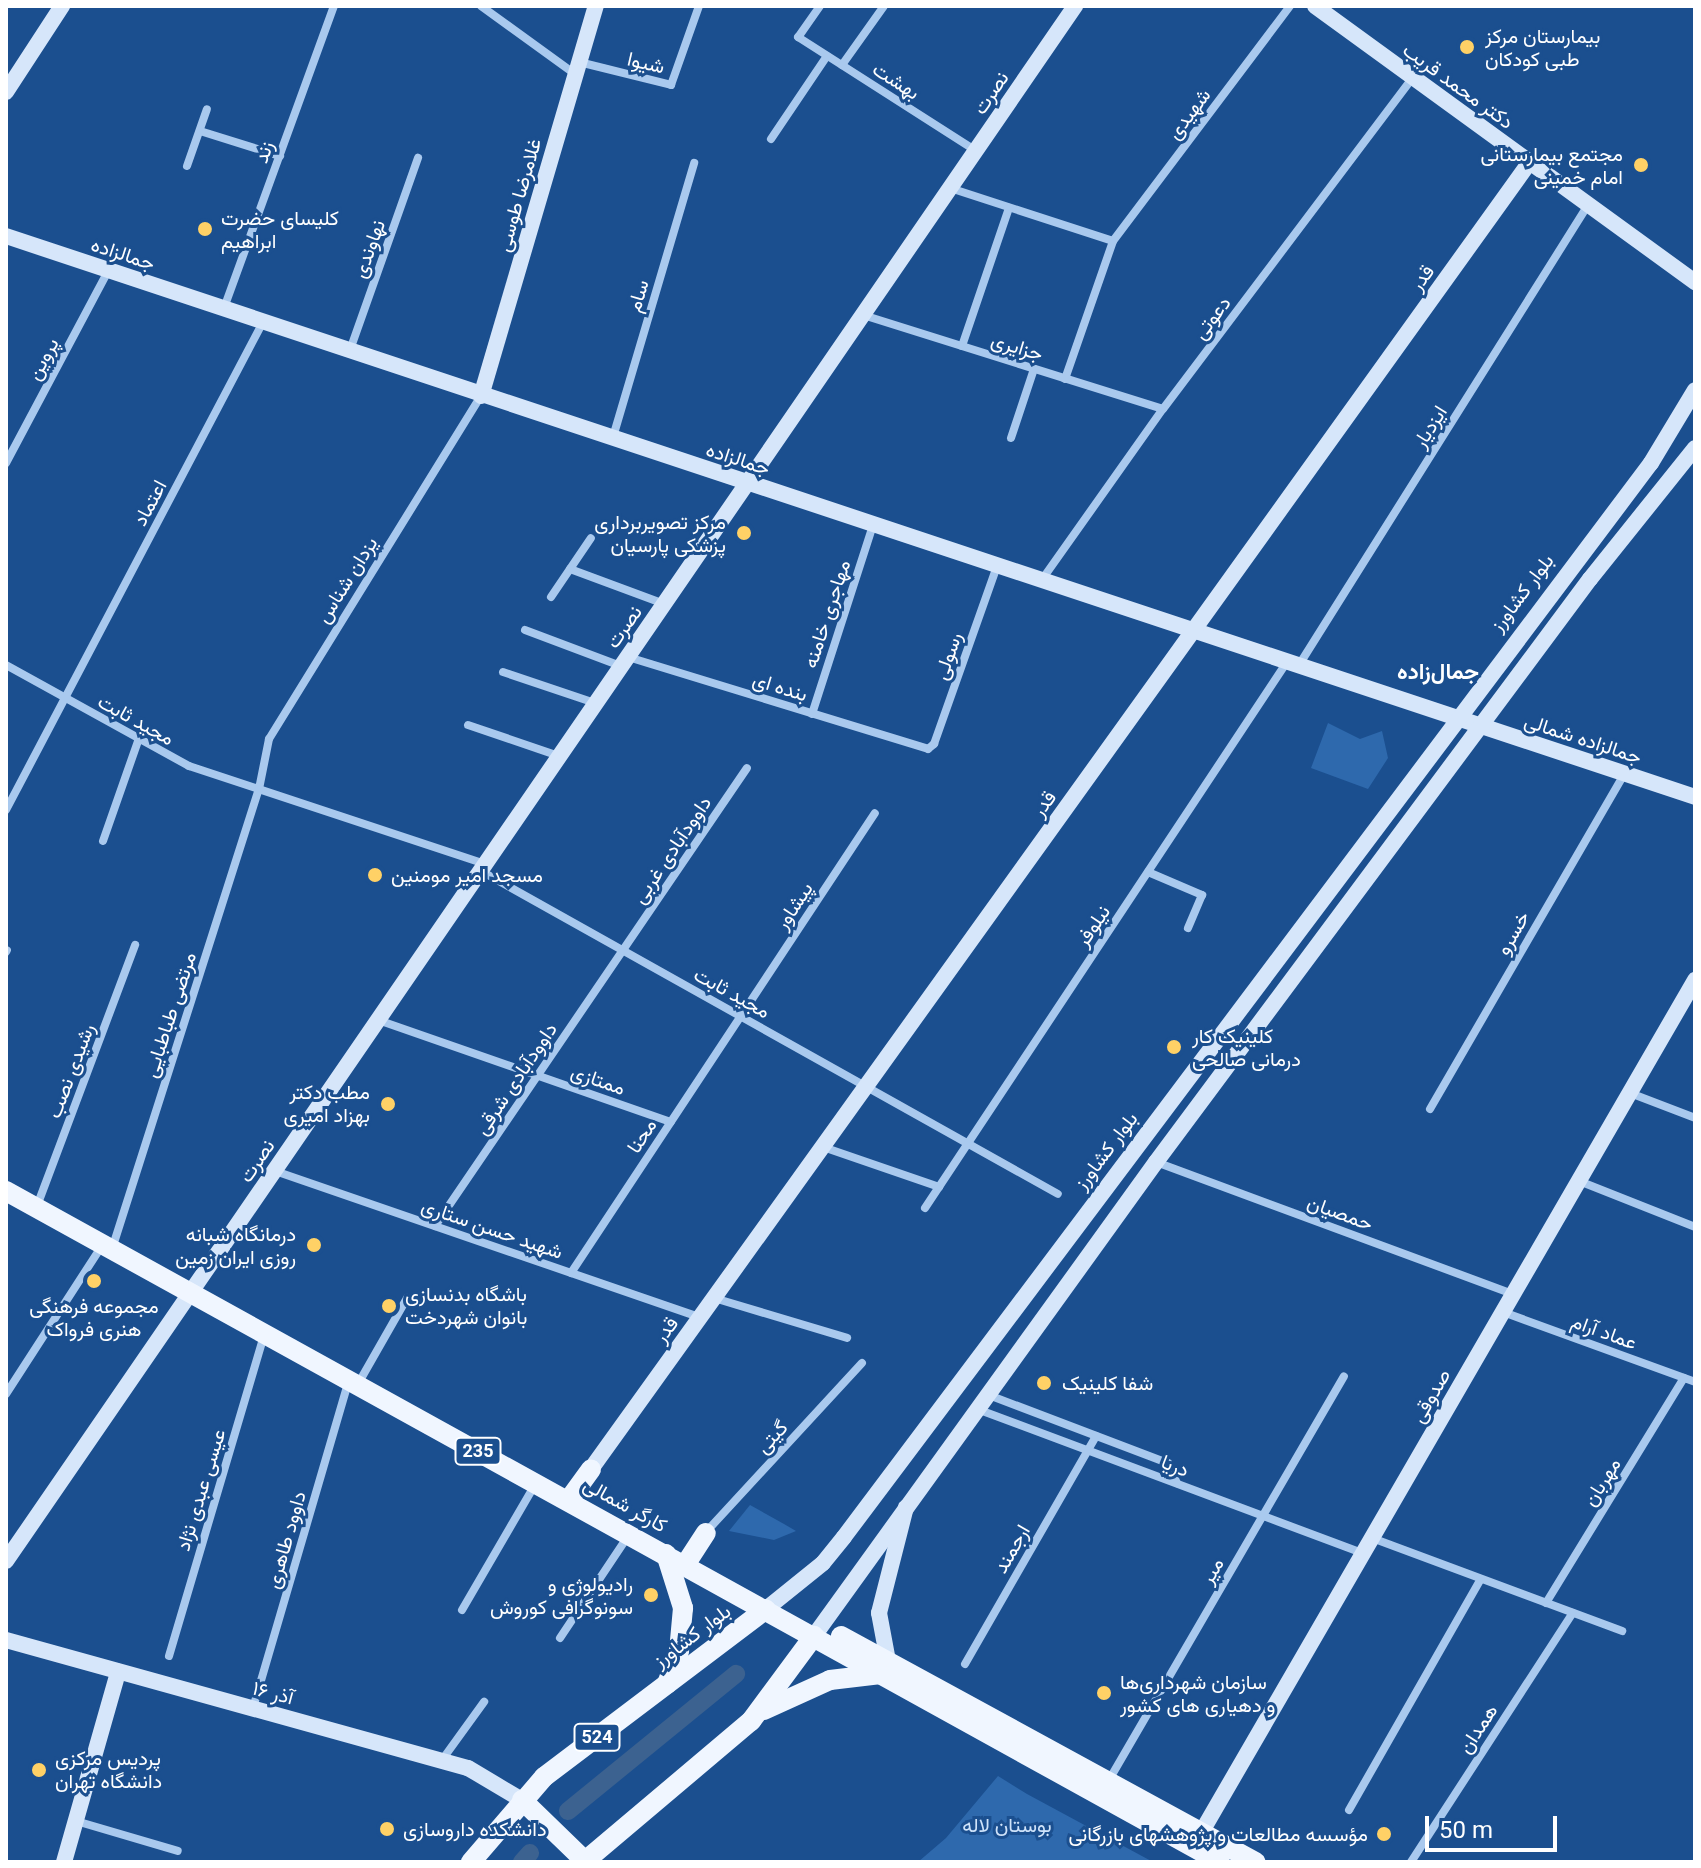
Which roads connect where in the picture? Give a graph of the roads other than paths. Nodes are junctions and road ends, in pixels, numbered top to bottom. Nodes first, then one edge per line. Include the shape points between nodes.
1 (62, 6) edge
2 (334, 6) edge
3 (596, 6) edge
4 (699, 6) edge
5 (820, 6) edge
6 (884, 6) edge
7 (1075, 6) edge
8 (1290, 6) edge
9 (1315, 6) edge
10 (483, 7) edge
11 (827, 56) junction
12 (842, 65) junction
13 (577, 68) junction
14 (1413, 77) junction
15 (6, 92) edge
16 (207, 109) dead end
17 (200, 131) junction
18 (771, 139) dead end
19 (976, 151) junction
20 (280, 156) junction
21 (418, 158) dead end
22 (1530, 162) junction
23 (694, 163) dead end
24 (187, 166) dead end
25 (950, 188) junction
26 (1588, 205) junction
27 (1009, 208) junction
28 (6, 236) edge
29 (1113, 241) junction
30 (109, 270) junction
31 (1695, 282) edge
32 (224, 309) junction
33 (863, 315) junction
34 (263, 322) junction
35 (962, 346) junction
36 (349, 350) junction
37 (1034, 369) junction
38 (1065, 379) junction
39 (1695, 390) edge
40 (481, 396) junction
41 (1163, 409) junction
42 (613, 438) junction
43 (1011, 438) dead end
44 (1695, 448) edge
45 (6, 463) edge
46 (1680, 464) junction
47 (1695, 473) edge
48 (748, 483) junction
49 (873, 525) junction
50 (591, 538) dead end
51 (997, 566) junction
52 (570, 569) junction
53 (1041, 581) junction
54 (551, 597) dead end
55 (664, 604) junction
56 (525, 630) dead end
57 (1193, 631) junction
58 (625, 662) junction
59 (1293, 664) junction
60 (6, 665) edge
61 (503, 672) dead end
62 (65, 699) junction
63 (596, 703) junction
64 (812, 714) junction
65 (1458, 719) junction
66 (468, 725) dead end
67 (1481, 727) junction
68 (138, 741) junction
69 (922, 747) joint
70 (559, 756) junction
71 (747, 768) dead end
72 (1624, 774) junction
73 (259, 789) junction
74 (1695, 797) edge
75 (6, 810) edge
76 (875, 813) dead end
77 (103, 841) dead end
78 (483, 867) junction
79 (1148, 872) junction
80 (1188, 928) dead end
81 (135, 945) dead end
82 (623, 950) junction
83 (1695, 980) edge
84 (740, 1016) junction
85 (378, 1020) junction
86 (538, 1076) junction
87 (866, 1086) junction
88 (1630, 1093) junction
89 (1430, 1109) dead end
90 (1695, 1118) edge
91 (671, 1122) junction
92 (968, 1144) junction
93 (822, 1147) junction
94 (1156, 1162) junction
95 (275, 1171) junction
96 (1579, 1181) junction
97 (939, 1187) junction
98 (6, 1191) edge
99 (1058, 1194) dead end
100 (36, 1208) junction
101 (925, 1208) dead end
102 (435, 1226) junction
103 (1695, 1227) edge
104 (107, 1247) junction
105 (571, 1273) junction
106 (190, 1294) junction
107 (1513, 1294) junction
108 (407, 1298) dead end
109 (714, 1298) junction
110 (1503, 1312) junction
111 (700, 1317) junction
112 (264, 1334) junction
113 (847, 1338) dead end
114 (862, 1363) dead end
115 (1344, 1376) dead end
116 (1684, 1378) junction
117 (1695, 1382) edge
118 (353, 1383) junction
119 (6, 1394) edge
120 (986, 1394) junction
121 (976, 1409) junction
122 (1096, 1436) junction
123 (1088, 1449) junction
124 (591, 1469) joint
125 (536, 1483) junction
126 (1177, 1483) junction
127 (908, 1500) junction
128 (568, 1501) junction
129 (1263, 1515) junction
130 (706, 1533) joint
131 (629, 1534) junction
132 (1368, 1545) junction
133 (666, 1554) junction
134 (6, 1561) edge
135 (685, 1565) junction
136 (1481, 1579) junction
137 (1546, 1603) junction
138 (766, 1609) junction
139 (462, 1610) dead end
140 (1573, 1613) junction
141 (817, 1630) junction
142 (1622, 1631) dead end
143 (560, 1638) dead end
144 (6, 1640) edge
145 (169, 1656) dead end
146 (965, 1664) dead end
147 (885, 1667) junction
148 (118, 1672) junction
149 (667, 1685) junction
150 (484, 1702) dead end
151 (253, 1708) junction
152 (757, 1713) junction
153 (441, 1761) junction
154 (1104, 1788) junction
155 (522, 1800) junction
156 (1349, 1810) dead end
157 (76, 1821) junction
158 (1197, 1840) junction
159 (178, 1851) dead end
160 (64, 1862) edge
161 (471, 1862) edge
162 (584, 1862) edge
163 (1220, 1862) edge
164 (1255, 1862) edge
165 (1411, 1862) edge

1 - 15 main road
2 - 20 street, زند
3 - 13 main road, غلامرضا طوسی
4 - 13 street, شیوا via 671,85
5 - 11 street, بهشت via 798,37
6 - 12 street
7 - 19 main road, نصرت
8 - 29 street, شهیدی
9 - 14 main road, دکتر محمد قریب
10 - 13 street
11 - 12 street, بهشت
11 - 18 street
12 - 19 street, بهشت
13 - 40 main road, غلامرضا طوسی
14 - 22 main road, دکتر محمد قریب
14 - 41 street, دعوتی
16 - 17 street
17 - 20 street
17 - 24 street
19 - 25 main road, نصرت
20 - 32 street, زند
21 - 36 street, نهاوندی
22 - 26 main road, دکتر محمد قریب
22 - 57 main road, قدر
23 - 42 street, سام
25 - 27 street
25 - 33 main road, نصرت
26 - 31 main road, دکتر محمد قریب
26 - 59 street, ایزدیار
27 - 29 street
27 - 35 street
28 - 30 main road, جمالزاده
29 - 38 street, شهیدی
30 - 32 main road, جمالزاده
30 - 45 street, پروین
32 - 34 main road, جمالزاده
33 - 35 street, جزایری
33 - 48 main road, نصرت
34 - 36 main road, جمالزاده
34 - 62 street, اعتماد
35 - 37 street, جزایری
36 - 40 main road, جمالزاده
37 - 38 street, جزایری
37 - 43 street
38 - 41 street, جزایری
39 - 65 main road, بلوار کشاورز / 524 via 1651,463
40 - 42 main road, جمالزاده
40 - 73 street, یزدان شناس via 275,727
41 - 53 street, دعوتی
42 - 48 main road, جمالزاده
44 - 46 main road
46 - 47 street
46 - 67 main road
48 - 49 main road, جمالزاده
48 - 55 main road, نصرت
49 - 51 main road, جمالزاده
49 - 64 street, مهاجری خامنه
50 - 52 street
51 - 53 main road, جمالزاده
51 - 69 street, رسولی via 934,744
52 - 54 street
52 - 55 street
53 - 57 main road, جمالزاده
55 - 58 main road, نصرت
56 - 58 street
57 - 59 main road, جمالزاده
57 - 87 main road, قدر
58 - 63 main road, نصرت
58 - 64 street, بنده ای
59 - 65 main road, جمالزاده
59 - 79 street, نیلوفر
60 - 62 street, مجید ثابت
61 - 63 street
62 - 68 street, مجید ثابت
62 - 75 street, اعتماد
63 - 70 main road, نصرت
64 - 69 street, بنده ای
65 - 67 main road, جمالزاده شمالی
65 - 138 main road, بلوار کشاورز / 524 via 837,1546
66 - 70 street
67 - 72 main road, جمالزاده شمالی
67 - 94 main road
68 - 73 street, مجید ثابت via 189,766
68 - 77 street
70 - 78 main road, نصرت
71 - 82 street, داوودآبادی غربی
72 - 74 main road, جمالزاده شمالی
72 - 89 street, خسرو
73 - 78 street, مجید ثابت
73 - 104 street, مرتضی طباطبایی
76 - 84 street, پیشاور
78 - 82 street, مجید ثابت
78 - 85 main road, نصرت
79 - 80 street via 1202,895
79 - 92 street, نیلوفر
81 - 100 street, رشیدی نصب
82 - 84 street, مجید ثابت
82 - 86 street, داوودآبادی شرقی
83 - 88 main road, صدوقی
84 - 87 street, مجید ثابت
84 - 91 street, محنا
85 - 86 street, ممتازی
85 - 95 main road, نصرت
86 - 91 street, ممتازی
86 - 102 street, داوودآبادی شرقی
87 - 92 street, مجید ثابت
87 - 93 main road, قدر
88 - 90 street
88 - 96 main road, صدوقی
91 - 105 street, محنا
92 - 97 street, نیلوفر
92 - 99 street, مجید ثابت
93 - 97 street
93 - 109 main road, قدر
94 - 107 street, حمصیان
94 - 120 main road
95 - 102 street, شهید حسن ستاری
95 - 106 main road, نصرت
96 - 103 street
96 - 107 main road, صدوقی
97 - 101 street, نیلوفر
98 - 100 main road, کارگر شمالی / 235
100 - 104 main road, کارگر شمالی / 235
102 - 105 street, شهید حسن ستاری
104 - 106 main road, کارگر شمالی / 235
104 - 119 street, مرتضی طباطبایی
105 - 111 street, شهید حسن ستاری
106 - 112 main road, کارگر شمالی / 235
106 - 134 main road
107 - 110 main road, صدوقی
108 - 118 street, داوود طاهری
109 - 111 main road, قدر
109 - 113 street
110 - 116 street, عماد آرام
110 - 132 main road, صدوقی
111 - 124 main road, قدر
112 - 118 main road, کارگر شمالی / 235
112 - 145 street, عیسی عبدی نژاد
114 - 130 street, گیتی
115 - 129 street, میر
116 - 117 street, عماد آرام
116 - 137 street, مهربان
118 - 125 main road, کارگر شمالی / 235
118 - 151 street, داوود طاهری
120 - 121 main road
120 - 122 street
121 - 123 street, دریا
121 - 127 main road
122 - 123 street, ارجمند
122 - 126 street via 1168,1463
123 - 126 street, دریا
123 - 146 street, ارجمند
124 - 128 main road
125 - 128 main road, کارگر شمالی / 235
125 - 139 street
126 - 129 street, دریا
127 - 141 main road
127 - 147 main road via 879,1613
128 - 131 main road, کارگر شمالی / 235
129 - 132 street, دریا
129 - 154 street, میر
130 - 135 main road
131 - 133 main road, کارگر شمالی / 235
131 - 143 street
132 - 136 street, دریا
132 - 158 main road, صدوقی
133 - 135 main road, کارگر شمالی / 235
133 - 149 main road via 683,1608 679,1651
135 - 138 main road, کارگر شمالی / 235
136 - 137 street, دریا
136 - 156 street
137 - 140 street, دریا
138 - 141 main road, کارگر شمالی / 235
138 - 149 main road, بلوار کشاورز / 524
140 - 142 street, دریا
140 - 165 street, همدان
141 - 147 main road, کارگر شمالی / 235
141 - 152 main road
144 - 148 main road, ۱۶ آذر
147 - 152 main road via 819,1683
147 - 154 main road, کارگر شمالی / 235
148 - 151 main road, ۱۶ آذر
148 - 157 main road
149 - 155 main road, بلوار کشاورز / 524 via 544,1777
150 - 153 street
151 - 153 main road, ۱۶ آذر
152 - 162 main road
153 - 155 main road, ۱۶ آذر via 468,1768
154 - 158 main road, کارگر شمالی
155 - 161 main road, بلوار کشاورز / 524
155 - 162 main road
157 - 159 street
157 - 160 main road
158 - 163 main road
158 - 164 main road

